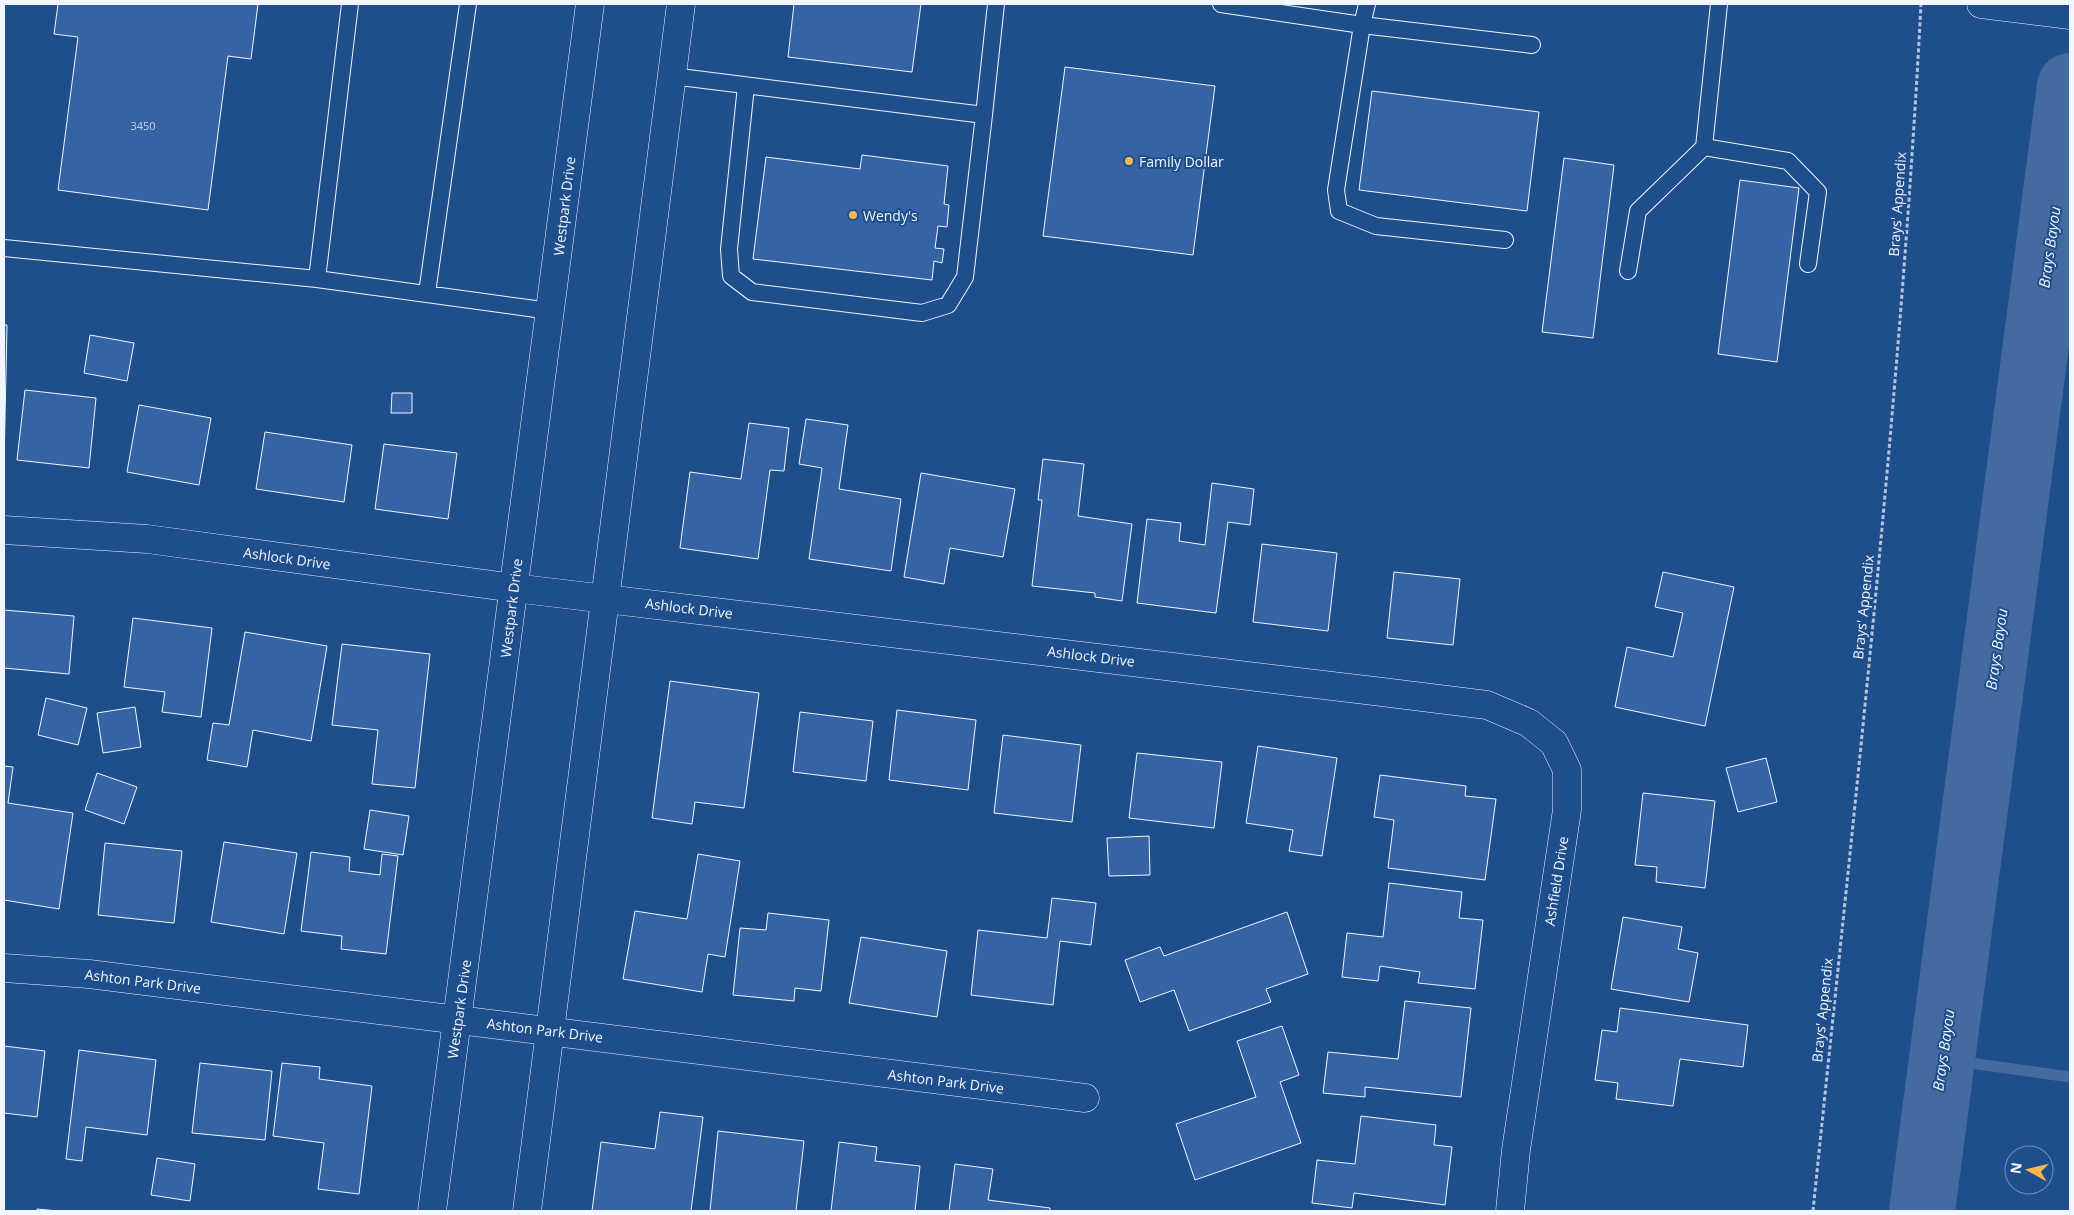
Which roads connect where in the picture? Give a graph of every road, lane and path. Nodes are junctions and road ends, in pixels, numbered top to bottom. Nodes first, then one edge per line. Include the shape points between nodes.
1 (350, 4) edge
2 (468, 4) edge
3 (590, 4) edge
4 (681, 4) edge
5 (996, 4) edge
6 (1221, 4) edge
7 (1367, 4) edge
8 (1718, 4) edge
9 (1921, 4) edge
10 (1981, 4) edge
11 (2070, 15) edge
12 (1362, 24) junction
13 (1532, 45) dead end
14 (672, 76) junction
15 (746, 86) junction
16 (984, 115) junction
17 (1704, 147) junction
18 (1505, 240) dead end
19 (4, 248) edge
20 (1808, 264) dead end
21 (1628, 271) dead end
22 (317, 279) junction
23 (427, 293) junction
24 (550, 311) junction
25 (4, 530) edge
26 (514, 588) junction
27 (606, 598) junction
28 (1374, 691) joint
29 (4, 968) edge
30 (457, 1019) junction
31 (550, 1030) junction
32 (1085, 1098) dead end
33 (432, 1211) edge
34 (527, 1211) edge
35 (1510, 1211) edge
36 (1813, 1211) edge

1 - 22 lane
2 - 23 lane
3 - 24 street, Westpark Drive
4 - 14 street
5 - 16 lane
6 - 12 lane
7 - 12 lane
8 - 17 lane
9 - 36 path, Brays' Appendix via 1888,465
10 - 11 street
12 - 13 lane
12 - 18 lane via 1336,190 1339,211 1376,226
14 - 15 lane
14 - 27 street
15 - 16 lane
15 - 16 lane via 730,249 731,276 752,292 912,312 922,313 948,305 965,277
17 - 20 lane via 1788,161 1818,192
17 - 21 lane via 1638,211
19 - 22 lane
22 - 23 lane
23 - 24 lane
24 - 26 street, Westpark Drive
25 - 26 street, Ashlock Drive via 148,539
26 - 27 street, Ashlock Drive
26 - 30 street, Westpark Drive
27 - 28 street, Ashlock Drive
27 - 31 street
28 - 35 street, Ashfield Drive via 1487,705 1529,723 1554,743 1567,770 1567,810 1516,1150
29 - 30 street, Ashton Park Drive via 90,974
30 - 31 street, Ashton Park Drive
30 - 33 street, Westpark Drive
31 - 32 street, Ashton Park Drive
31 - 34 street

